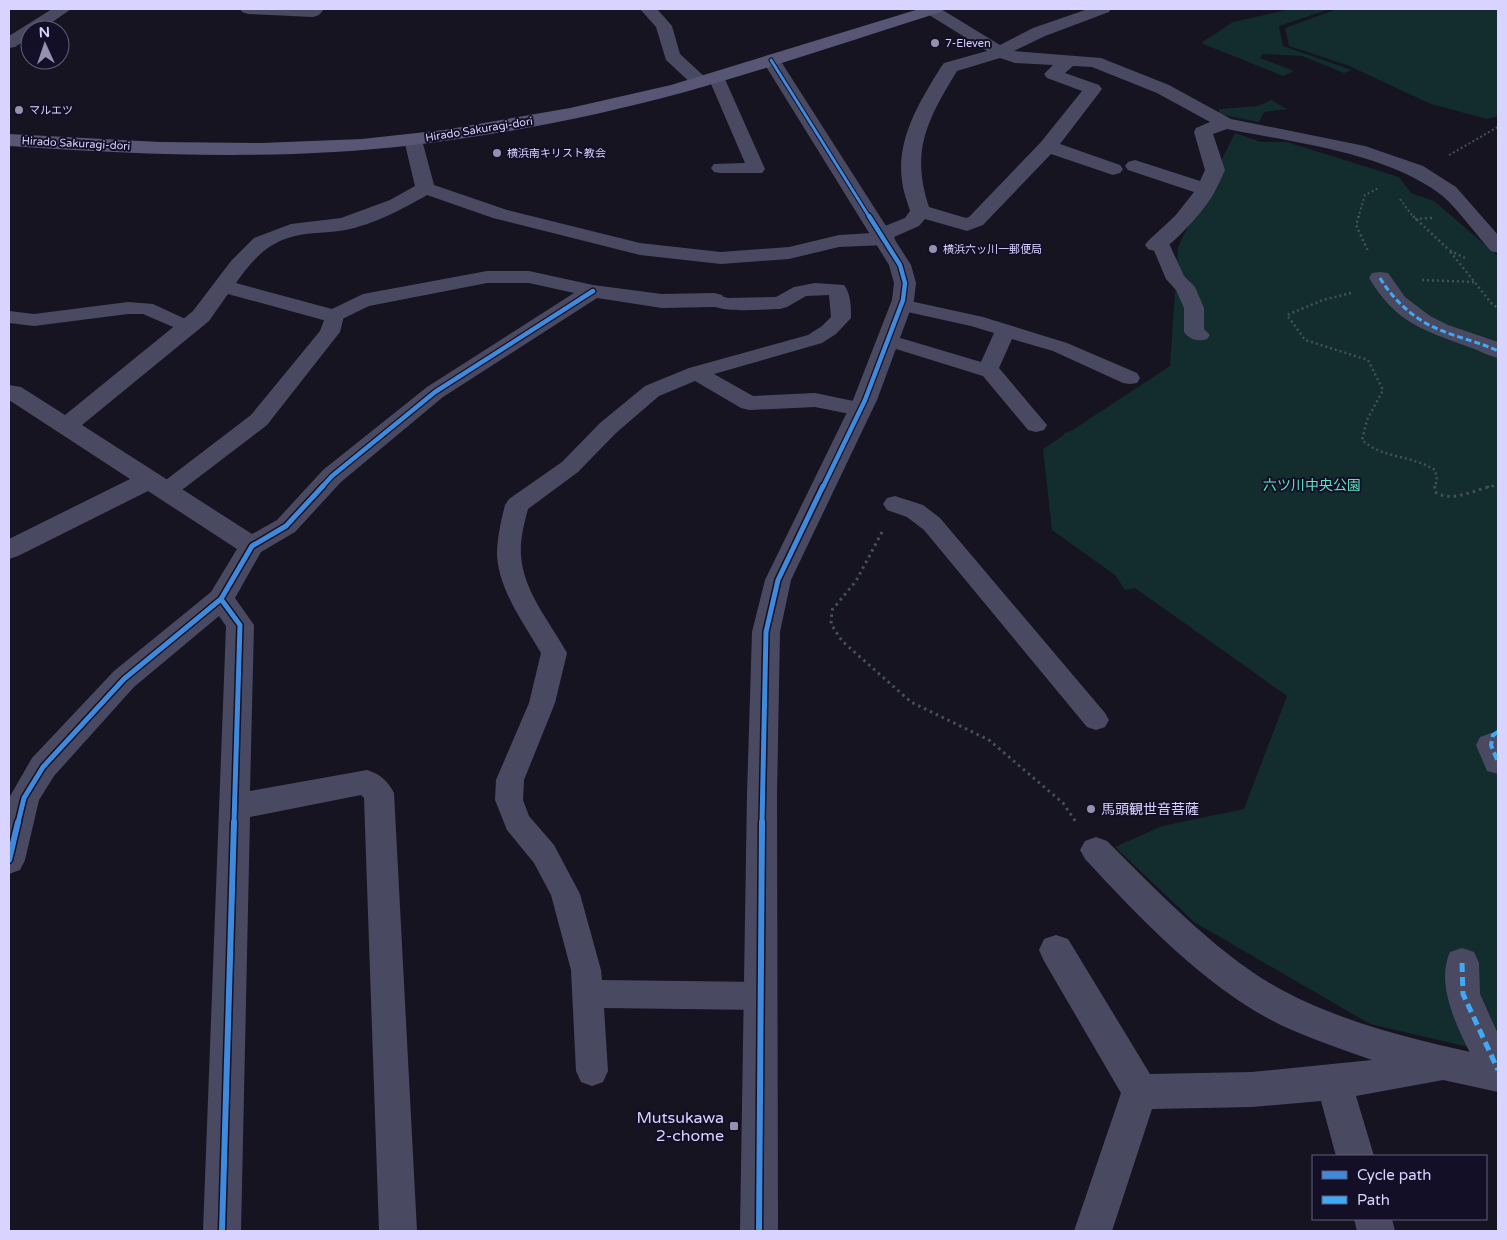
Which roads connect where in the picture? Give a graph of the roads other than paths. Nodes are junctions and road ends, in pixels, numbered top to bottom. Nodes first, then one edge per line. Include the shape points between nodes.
1 (63, 9) edge
2 (248, 9) edge
3 (316, 9) edge
4 (648, 9) edge
5 (934, 9) edge
6 (1103, 9) edge
7 (9, 43) edge
8 (1000, 52) junction
9 (771, 60) junction
10 (1068, 61) junction
11 (708, 79) junction
12 (1224, 123) junction
13 (9, 140) edge
14 (412, 140) junction
15 (1048, 146) junction
16 (1135, 166) dead end
17 (720, 168) dead end
18 (1112, 169) dead end
19 (425, 188) junction
20 (1206, 190) junction
21 (920, 211) junction
22 (884, 237) junction
23 (1157, 243) joint
24 (1498, 247) edge
25 (1382, 282) road end
26 (223, 286) junction
27 (593, 291) junction
28 (714, 300) joint
29 (901, 304) junction
30 (334, 316) junction
31 (9, 317) edge
32 (187, 327) junction
33 (1005, 330) junction
34 (1200, 335) dead end
35 (887, 340) junction
36 (1498, 351) edge
37 (986, 370) junction
38 (696, 373) junction
39 (1130, 378) dead end
40 (10, 393) edge
41 (860, 409) junction
42 (1036, 425) dead end
43 (66, 426) junction
44 (157, 485) junction
45 (894, 504) road end
46 (252, 546) junction
47 (9, 550) edge
48 (221, 598) junction
49 (1096, 720) dead end
50 (235, 807) junction
51 (1096, 850) road end
52 (9, 860) edge
53 (1056, 950) dead end
54 (1462, 964) dead end
55 (587, 994) junction
56 (761, 996) junction
57 (1442, 1064) junction
58 (1498, 1070) edge
59 (592, 1071) dead end
60 (1498, 1075) edge
61 (1333, 1081) junction
62 (1140, 1091) junction
63 (1355, 1155) edge
64 (222, 1231) edge
65 (398, 1231) edge
66 (759, 1231) edge
67 (1093, 1231) edge

1 - 7 street
2 - 3 street via 313,12
4 - 11 street via 664,26 672,56
5 - 8 street
5 - 9 main road, Hirado Sakuragi-dori
6 - 8 street via 1039,32
8 - 10 street via 1015,58
8 - 21 street via 950,67 925,108 911,151 911,178
9 - 11 main road, Hirado Sakuragi-dori
9 - 22 street
10 - 12 street via 1095,62 1163,89
10 - 15 street via 1053,74 1093,89
11 - 14 main road, Hirado Sakuragi-dori via 590,109
11 - 17 lane via 756,169
12 - 20 street via 1202,132 1215,170
12 - 24 street via 1365,152 1416,170 1449,191
13 - 14 main road, Hirado Sakuragi-dori via 250,148
14 - 19 street
15 - 18 street
15 - 21 street via 976,221 968,225
16 - 20 street
19 - 22 street via 500,214 640,249 721,258 789,253 839,241
19 - 26 street via 397,204 344,224 291,230 261,242
20 - 23 street via 1183,221
21 - 22 street via 912,222
22 - 29 street via 900,265 904,283
23 - 34 lane via 1176,278 1185,287 1194,308 1194,332
25 - 36 street via 1397,301 1439,329
26 - 30 street
26 - 32 street via 201,316
27 - 28 street via 662,301
27 - 30 street via 530,277 486,278 364,301
27 - 46 street via 435,392 332,476 286,526
28 - 38 lane via 727,304 780,303 801,291 837,289 841,318 815,338
29 - 33 lane
29 - 35 street
30 - 44 lane via 330,332 259,420
31 - 32 lane via 34,320 146,308
32 - 43 street
33 - 37 lane
33 - 39 lane via 1060,347
35 - 37 lane
35 - 41 street
37 - 42 lane
38 - 41 lane via 749,403 815,400
38 - 55 lane via 652,391 608,428 570,467 517,504 512,527 509,561 517,589 554,653 542,703 510,780 509,800 517,822 544,854 565,894 586,970
40 - 43 street
41 - 56 street via 778,580 766,632
43 - 44 street
44 - 46 street
44 - 47 street
45 - 49 lane via 915,511 932,524
46 - 48 street
48 - 50 street via 240,625
48 - 52 street via 124,679 43,767 24,798
50 - 64 street
50 - 65 street via 367,782 379,793
51 - 57 street via 1158,915 1214,963 1269,1001 1337,1032
53 - 62 street
54 - 58 street via 1463,994
55 - 56 lane
55 - 59 lane
56 - 66 street
57 - 60 street
57 - 61 street via 1375,1077
61 - 62 street via 1257,1090
61 - 63 street
62 - 67 street

